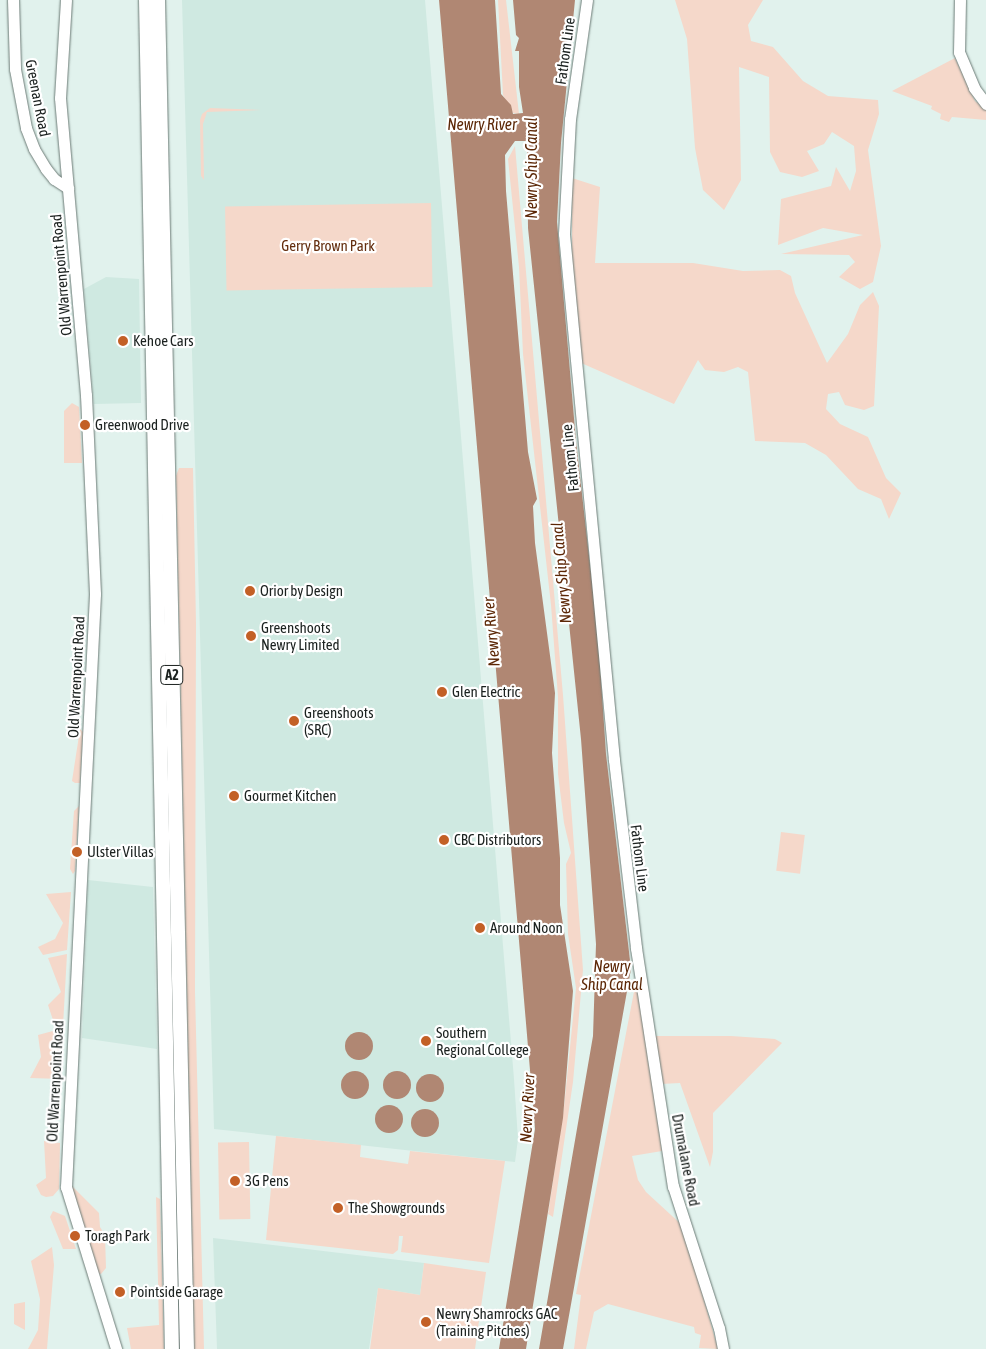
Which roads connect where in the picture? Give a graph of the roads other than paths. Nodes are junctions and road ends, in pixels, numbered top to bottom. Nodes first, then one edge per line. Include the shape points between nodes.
1 (13, 0) edge
2 (66, 0) edge
3 (146, 0) edge
4 (158, 0) edge
5 (587, 0) edge
6 (960, 0) edge
7 (986, 104) edge
8 (68, 188) junction
9 (640, 972) joint
10 (116, 1349) edge
11 (172, 1349) edge
12 (188, 1349) edge
13 (723, 1349) edge

1 - 8 street, Greenan Road via 15,70 26,128 46,168 54,179
2 - 8 street, Old Warrenpoint Road via 59,74
3 - 11 highway, A2
4 - 12 highway, A2
5 - 9 street, Fathom Line via 570,119 564,234 615,768
6 - 7 street via 959,52 974,88
8 - 10 street, Old Warrenpoint Road via 86,395 95,558 66,1187
9 - 13 street, Drumalane Road via 673,1186

